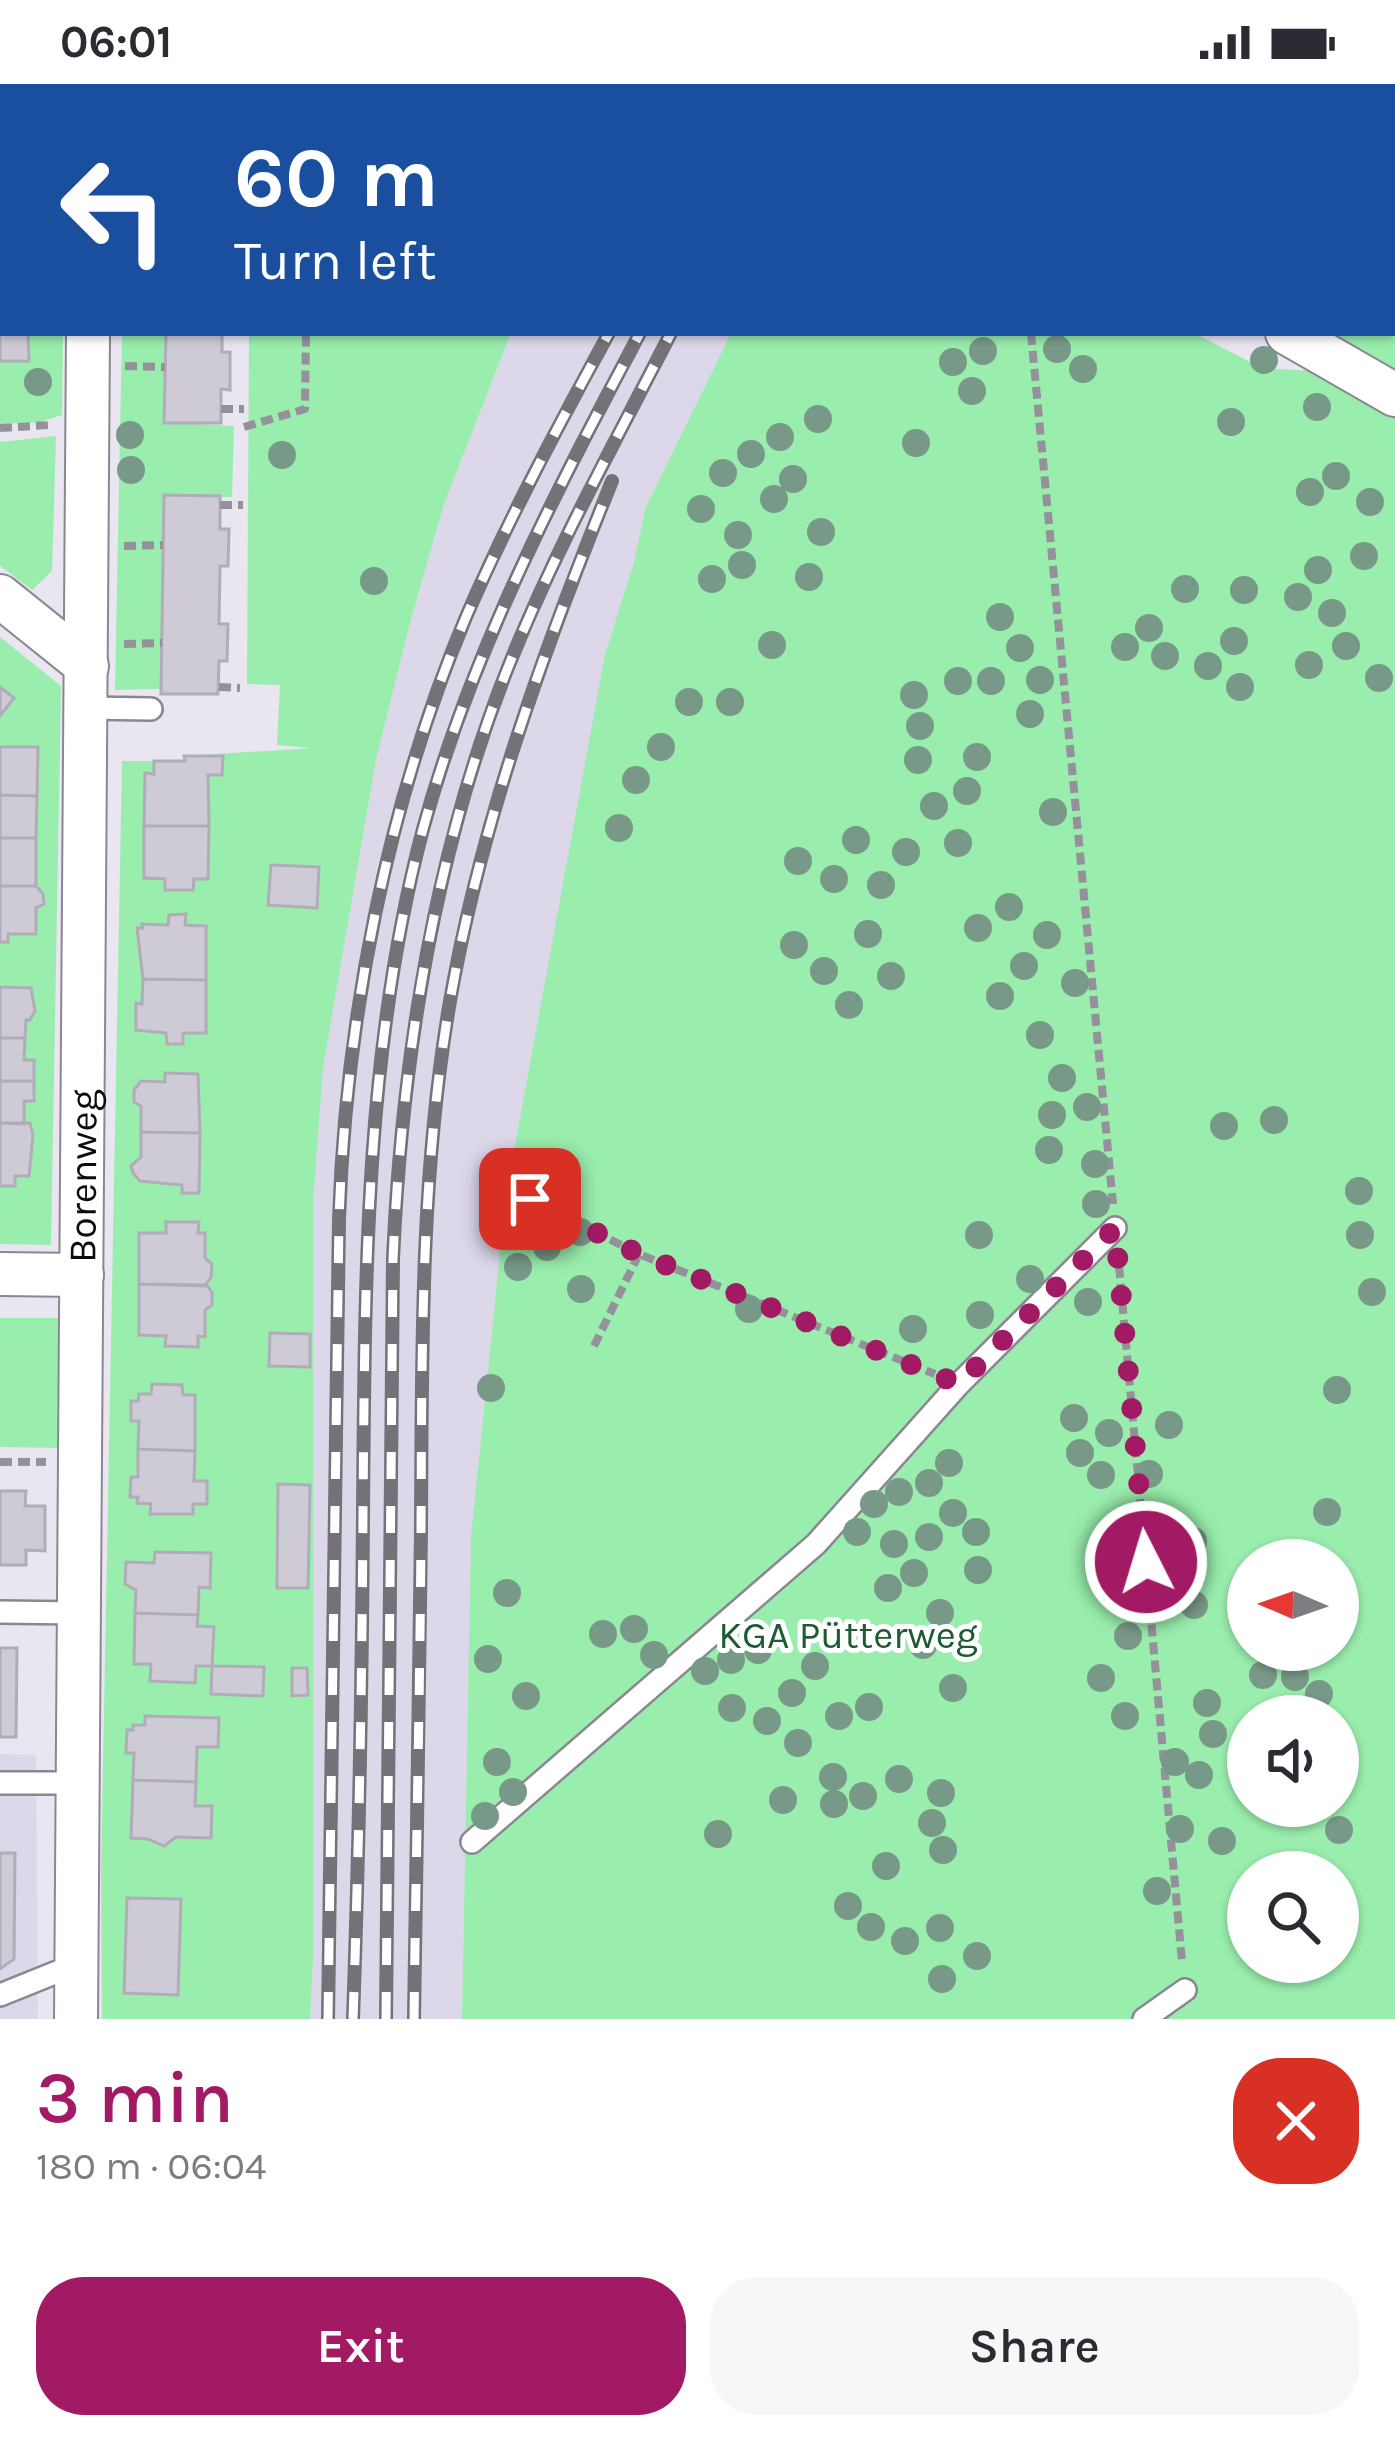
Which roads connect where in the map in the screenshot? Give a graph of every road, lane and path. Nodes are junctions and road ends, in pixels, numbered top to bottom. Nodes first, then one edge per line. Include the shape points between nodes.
1 (88, 336) edge
2 (306, 336) edge
3 (1031, 336) edge
4 (1292, 336) edge
5 (122, 366) dead end
6 (165, 368) dead end
7 (1395, 395) edge
8 (221, 409) dead end
9 (244, 409) dead end
10 (244, 427) dead end
11 (220, 505) dead end
12 (243, 505) dead end
13 (163, 545) dead end
14 (149, 546) dead end
15 (0, 596) edge
16 (162, 643) dead end
17 (148, 644) dead end
18 (86, 687) junction
19 (219, 687) dead end
20 (240, 688) dead end
21 (151, 709) dead end
22 (530, 1199) dead end
23 (1115, 1228) junction
24 (639, 1254) junction
25 (0, 1274) edge
26 (82, 1274) junction
27 (594, 1346) dead end
28 (959, 1384) junction
29 (0, 1612) edge
30 (79, 1612) junction
31 (78, 1783) junction
32 (0, 1784) edge
33 (472, 1842) dead end
34 (77, 1964) junction
35 (1185, 1990) joint
36 (0, 1996) edge
37 (76, 2019) edge
38 (1144, 2019) edge

1 - 18 street, Borenweg
2 - 10 path via 305,409
3 - 23 path
4 - 7 street
5 - 6 path
8 - 9 path
11 - 12 path
13 - 14 path
15 - 18 street
16 - 17 path
18 - 21 lane
18 - 26 street, Borenweg
19 - 20 path
22 - 24 path
23 - 28 lane
23 - 35 path
24 - 27 path
24 - 28 path
25 - 26 street
26 - 30 street, Borenweg
28 - 33 lane via 816,1544
29 - 30 lane
30 - 31 street, Borenweg
31 - 32 lane
31 - 34 street, Borenweg
34 - 36 lane
34 - 37 street, Borenweg
35 - 38 lane

